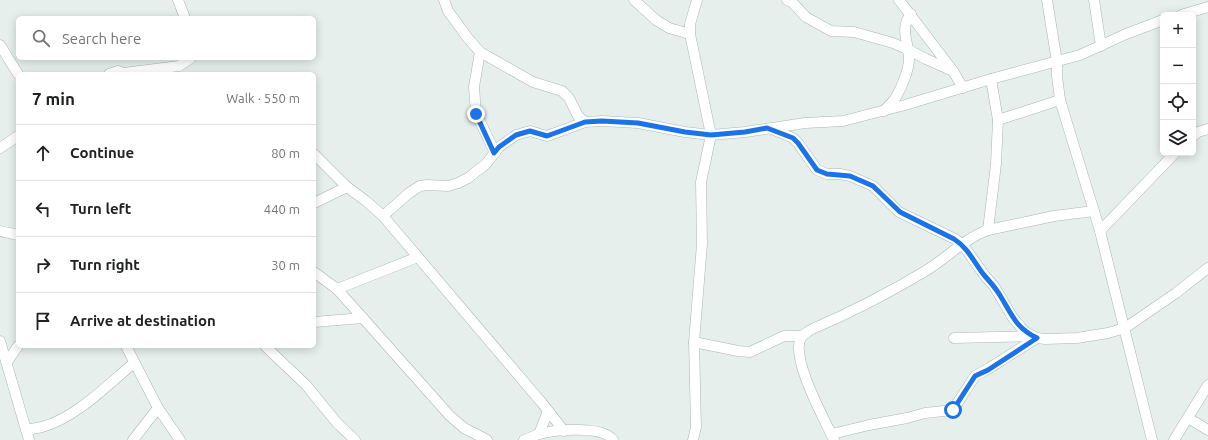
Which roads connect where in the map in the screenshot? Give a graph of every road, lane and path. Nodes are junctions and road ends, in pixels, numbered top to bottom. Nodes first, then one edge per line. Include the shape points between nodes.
1 (178, 0) edge
2 (444, 0) edge
3 (634, 0) edge
4 (697, 0) edge
5 (787, 0) edge
6 (899, 0) edge
7 (1047, 0) edge
8 (1094, 0) edge
9 (1208, 7) edge
10 (1191, 12) edge
11 (911, 14) junction
12 (185, 16) edge
13 (1160, 21) edge
14 (690, 34) junction
15 (0, 44) edge
16 (1101, 46) junction
17 (907, 49) junction
18 (480, 52) junction
19 (188, 60) edge
20 (1057, 62) junction
21 (953, 71) junction
22 (17, 72) edge
23 (133, 72) edge
24 (991, 79) junction
25 (963, 88) junction
26 (1060, 100) junction
27 (884, 111) junction
28 (998, 120) junction
29 (585, 122) junction
30 (767, 128) junction
31 (1208, 128) edge
32 (1196, 134) edge
33 (711, 135) junction
34 (16, 137) edge
35 (0, 148) edge
36 (494, 153) junction
37 (316, 156) edge
38 (1172, 156) edge
39 (347, 186) junction
40 (316, 202) edge
41 (1094, 211) junction
42 (383, 216) junction
43 (988, 230) junction
44 (0, 231) edge
45 (1100, 231) junction
46 (16, 235) edge
47 (963, 245) junction
48 (418, 257) junction
49 (1208, 268) edge
50 (316, 273) edge
51 (338, 289) junction
52 (363, 318) junction
53 (316, 322) edge
54 (1125, 328) junction
55 (802, 336) junction
56 (1035, 337) junction
57 (954, 338) dead end
58 (0, 341) edge
59 (694, 342) junction
60 (16, 348) edge
61 (127, 348) edge
62 (268, 348) edge
63 (6, 362) junction
64 (134, 363) junction
65 (1208, 385) edge
66 (158, 408) junction
67 (548, 411) junction
68 (1188, 418) junction
69 (26, 430) junction
70 (1208, 430) edge
71 (564, 431) junction
72 (540, 434) junction
73 (833, 437) edge
74 (29, 440) edge
75 (133, 440) edge
76 (180, 440) edge
77 (355, 440) edge
78 (487, 440) edge
79 (524, 440) edge
80 (613, 440) edge
81 (693, 440) edge
82 (1152, 440) edge
83 (1174, 440) edge

1 - 12 street
2 - 18 street via 448,11
3 - 14 street via 669,28
4 - 14 street via 690,24
5 - 17 street via 806,17 831,31 854,32
6 - 11 street
7 - 20 street
8 - 16 street
9 - 10 street
11 - 17 street via 904,28
11 - 21 street
13 - 16 street
14 - 33 street
15 - 22 street
16 - 20 street
17 - 21 street
17 - 27 street via 907,71 896,97
18 - 29 street via 533,82 562,91 570,98 578,116
18 - 36 street via 474,87 476,114
19 - 23 street via 179,66
20 - 24 street
20 - 26 street
21 - 25 street
24 - 25 street
24 - 28 street
25 - 27 street
26 - 28 street
26 - 41 street
27 - 30 street via 843,121
28 - 43 street
29 - 33 street via 638,123
29 - 36 street via 547,136 530,131 516,135
30 - 33 street
30 - 47 street via 793,138 817,170 827,174 850,176 873,186 900,212
31 - 32 street
33 - 59 street via 701,182 702,244
34 - 35 street
36 - 42 street via 486,164 468,178 448,186 420,186
37 - 39 street
38 - 45 street
39 - 40 street
39 - 42 street
41 - 43 street via 1054,216
41 - 45 street
42 - 48 street
43 - 47 street via 979,233
44 - 46 street
45 - 54 street
47 - 55 street via 942,261 880,298
47 - 56 street via 1019,325
48 - 51 street
48 - 67 street
49 - 54 street via 1176,294
50 - 51 street
51 - 52 street
52 - 53 street
52 - 78 street via 450,416 464,428
54 - 56 street via 1077,338
54 - 82 street
55 - 59 street via 784,336 750,352
55 - 73 street via 799,356 803,371
56 - 57 street
56 - 73 street via 988,370 975,376 953,410 869,425
58 - 63 street
59 - 81 street via 696,427
60 - 63 street
61 - 64 street
62 - 77 street via 306,385 337,423
63 - 69 street
64 - 66 street
64 - 69 street via 68,415 42,427
65 - 68 street
66 - 75 street
66 - 76 street
67 - 71 street
67 - 72 street
68 - 70 street
68 - 83 street
69 - 74 street
71 - 72 street
71 - 80 street via 597,432 609,435
72 - 79 street

